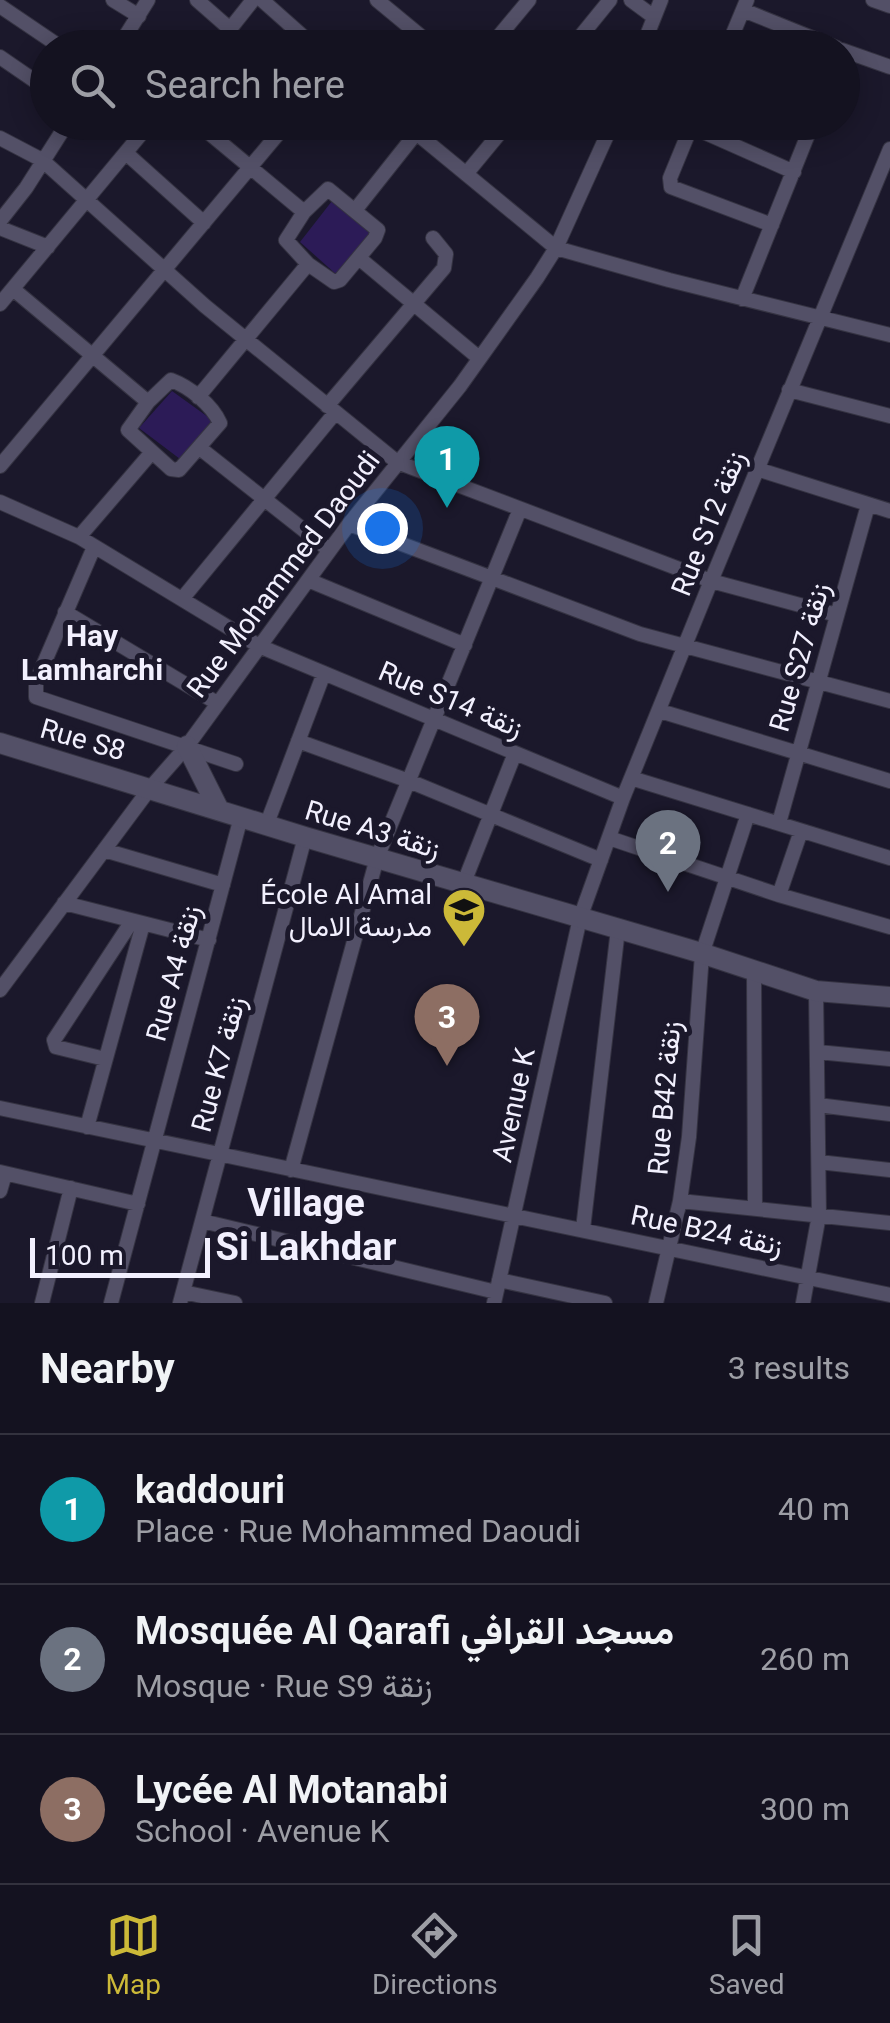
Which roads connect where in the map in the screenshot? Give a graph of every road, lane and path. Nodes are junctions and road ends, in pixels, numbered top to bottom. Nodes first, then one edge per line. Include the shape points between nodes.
1 (113, 0) edge
2 (148, 0) edge
3 (197, 0) edge
4 (253, 0) edge
5 (262, 0) edge
6 (610, 0) edge
7 (631, 0) edge
8 (661, 0) edge
9 (873, 0) edge
10 (381, 1) edge
11 (522, 2) edge
12 (745, 5) edge
13 (0, 6) edge
14 (890, 6) edge
15 (139, 16) junction
16 (654, 18) junction
17 (230, 29) joint
18 (35, 30) edge
19 (130, 30) edge
20 (296, 30) edge
21 (414, 30) edge
22 (503, 30) edge
23 (585, 30) edge
24 (649, 30) edge
25 (735, 30) edge
26 (800, 30) edge
27 (860, 56) edge
28 (0, 58) edge
29 (890, 67) edge
30 (30, 78) edge
31 (0, 138) edge
32 (56, 140) edge
33 (136, 140) edge
34 (218, 140) edge
35 (272, 140) edge
36 (411, 140) edge
37 (432, 140) edge
38 (494, 140) edge
39 (605, 140) edge
40 (683, 140) edge
41 (724, 140) edge
42 (806, 140) edge
43 (126, 153) junction
44 (889, 157) edge
45 (42, 160) junction
46 (250, 166) junction
47 (794, 172) junction
48 (466, 174) junction
49 (87, 201) junction
50 (356, 209) junction
51 (304, 212) junction
52 (204, 223) junction
53 (0, 224) edge
54 (772, 225) junction
55 (433, 238) dead end
56 (48, 247) junction
57 (556, 248) junction
58 (359, 258) junction
59 (308, 264) junction
60 (164, 271) junction
61 (13, 289) junction
62 (742, 299) junction
63 (0, 304) edge
64 (414, 305) junction
65 (820, 319) junction
66 (890, 335) edge
67 (246, 338) junction
68 (93, 358) junction
69 (479, 358) junction
70 (789, 390) junction
71 (198, 396) junction
72 (148, 402) junction
73 (331, 410) junction
74 (890, 416) edge
75 (201, 448) junction
76 (152, 452) junction
77 (397, 462) junction
78 (0, 466) edge
79 (757, 469) junction
80 (263, 500) junction
81 (0, 502) edge
82 (868, 505) junction
83 (520, 509) junction
84 (890, 511) edge
85 (349, 524) junction
86 (79, 538) junction
87 (94, 547) junction
88 (329, 550) junction
89 (308, 580) junction
90 (492, 580) junction
91 (710, 581) junction
92 (182, 599) junction
93 (65, 612) junction
94 (837, 615) junction
95 (465, 645) junction
96 (259, 646) junction
97 (685, 646) junction
98 (324, 672) junction
99 (820, 682) junction
100 (890, 701) edge
101 (217, 703) junction
102 (660, 711) junction
103 (434, 719) junction
104 (298, 741) junction
105 (0, 743) edge
106 (187, 746) junction
107 (798, 753) junction
108 (515, 754) junction
109 (236, 764) dead end
110 (632, 778) junction
111 (890, 781) edge
112 (409, 782) junction
113 (151, 787) junction
114 (624, 798) junction
115 (219, 810) junction
116 (748, 814) junction
117 (491, 815) junction
118 (241, 818) junction
119 (779, 823) junction
120 (266, 826) junction
121 (801, 830) junction
122 (305, 838) junction
123 (609, 838) junction
124 (104, 850) junction
125 (377, 858) junction
126 (890, 858) edge
127 (601, 860) junction
128 (727, 876) junction
129 (223, 885) junction
130 (463, 885) junction
131 (779, 894) junction
132 (64, 903) junction
133 (580, 918) junction
134 (138, 922) junction
135 (890, 927) edge
136 (618, 929) junction
137 (209, 940) junction
138 (702, 954) junction
139 (754, 970) junction
140 (0, 990) edge
141 (816, 991) junction
142 (890, 998) edge
143 (818, 1052) junction
144 (106, 1059) junction
145 (890, 1059) edge
146 (818, 1105) junction
147 (0, 1108) edge
148 (890, 1114) edge
149 (87, 1126) junction
150 (152, 1141) junction
151 (220, 1155) junction
152 (819, 1162) junction
153 (291, 1170) junction
154 (890, 1170) edge
155 (3, 1173) edge
156 (70, 1188) junction
157 (0, 1191) edge
158 (680, 1202) junction
159 (138, 1204) junction
160 (755, 1208) junction
161 (514, 1216) junction
162 (819, 1216) junction
163 (202, 1221) junction
164 (890, 1223) edge
165 (583, 1230) junction
166 (669, 1246) junction
167 (808, 1278) junction
168 (496, 1292) edge
169 (890, 1295) edge
170 (182, 1297) edge
171 (583, 1301) edge
172 (42, 1303) edge
173 (111, 1303) edge
174 (235, 1303) edge
175 (605, 1303) edge
176 (656, 1303) edge
177 (804, 1303) edge

1 - 15 street
2 - 15 street
3 - 17 street
4 - 17 street
5 - 20 street
6 - 23 street
7 - 16 street
8 - 16 street
9 - 14 street
10 - 21 street
11 - 22 street
12 - 25 street
12 - 26 street
13 - 18 street
15 - 19 street
16 - 24 street
27 - 29 street
28 - 30 street
31 - 45 street
32 - 45 street
33 - 43 street
34 - 46 street
35 - 46 street
36 - 50 street
37 - 48 street
38 - 48 street
39 - 57 street, Rue Mohammed Daoudi
40 - 54 street via 671,186
41 - 47 street
42 - 47 street
43 - 49 street
43 - 52 street
44 - 65 street, Rue S12 زنقة
45 - 49 street
45 - 53 street
46 - 51 street
46 - 52 street
47 - 54 street
48 - 57 street
49 - 56 street
49 - 60 street
50 - 51 street via 328,189
50 - 58 street via 378,230
51 - 59 street via 286,240
52 - 60 street
53 - 56 street
54 - 62 street
55 - 64 street via 446,261
56 - 61 street
57 - 62 street
57 - 69 street, Rue Mohammed Daoudi
58 - 59 street via 334,282
58 - 64 street
59 - 67 street
60 - 67 street
60 - 68 street
61 - 63 street
61 - 68 street
62 - 65 street
64 - 69 street
64 - 73 street
65 - 66 street
65 - 70 street, Rue S12 زنقة
67 - 71 street
67 - 73 street
68 - 72 street
68 - 78 street
69 - 77 street, Rue Mohammed Daoudi
70 - 74 street
70 - 79 street, Rue S12 زنقة
71 - 72 street via 171,380
71 - 75 street via 220,423
72 - 76 street via 128,430
73 - 77 street
73 - 80 street
75 - 76 street via 179,470
75 - 80 street
76 - 86 street
77 - 83 street
77 - 85 street, Rue Mohammed Daoudi
79 - 82 street
79 - 91 street, Rue S12 زنقة
80 - 88 street
80 - 92 street
81 - 86 street, Rue S14 زنقة
82 - 84 street
82 - 94 street, Rue S27 زنقة
83 - 90 street
83 - 91 street
85 - 88 street, Rue Mohammed Daoudi
85 - 90 street
86 - 87 street, Rue S14 زنقة
87 - 92 street, Rue S14 زنقة
87 - 93 street
88 - 89 street, Rue Mohammed Daoudi
89 - 95 street
89 - 96 street, Rue Mohammed Daoudi
90 - 95 street
90 - 97 street
91 - 94 street
91 - 97 street, Rue S12 زنقة
92 - 96 street, Rue S14 زنقة
93 - 101 street
93 - 106 street via 36,697
94 - 99 street, Rue S27 زنقة
95 - 103 street
96 - 98 street, Rue S14 زنقة
96 - 101 street, Rue Mohammed Daoudi
97 - 99 street
97 - 102 street, Rue S12 زنقة
98 - 103 street, Rue S14 زنقة
98 - 104 street
99 - 100 street
99 - 107 street, Rue S27 زنقة
101 - 106 street, Rue Mohammed Daoudi
102 - 107 street
102 - 110 street, Rue S12 زنقة
103 - 108 street, Rue S14 زنقة
103 - 112 street
104 - 112 street
104 - 120 street
105 - 113 street, Rue S8
106 - 109 street
106 - 113 street, Rue Mohammed Daoudi
106 - 115 street
107 - 111 street
107 - 119 street, Rue S27 زنقة
108 - 114 street, Rue S14 زنقة
108 - 117 street
110 - 114 street, Rue S12 زنقة
110 - 116 street
112 - 117 street
112 - 125 street
113 - 115 street, Rue A3 زنقة
113 - 124 street, Rue Mohammed Daoudi
114 - 123 street, Rue S12 زنقة
115 - 118 street, Rue A3 زنقة
116 - 119 street
116 - 128 street, Rue B42 زنقة
117 - 127 street
117 - 130 street
118 - 120 street, Rue A3 زنقة
118 - 129 street, Rue A4 زنقة
119 - 121 street
120 - 122 street, Rue A3 زنقة
121 - 126 street
121 - 131 street
122 - 125 street, Rue A3 زنقة
122 - 151 street, Rue K7 زنقة
123 - 127 street, Rue S12 زنقة
123 - 128 street
124 - 129 street
124 - 132 street, Rue Mohammed Daoudi
125 - 130 street, Rue A3 زنقة
125 - 153 street
127 - 133 street, Rue S12 زنقة
128 - 131 street
128 - 138 street, Rue B42 زنقة
129 - 137 street, Rue A4 زنقة
130 - 133 street, Rue A3 زنقة
131 - 135 street
132 - 134 street
132 - 140 street, Rue Mohammed Daoudi
133 - 136 street, Rue A3 زنقة
133 - 161 street, Avenue K
134 - 137 street
134 - 144 street
134 - 144 street via 54,1040
136 - 138 street, Rue A3 زنقة
136 - 165 street
137 - 150 street, Rue A4 زنقة
138 - 139 street, Rue A3 زنقة
138 - 158 street, Rue B42 زنقة
139 - 141 street, Rue A3 زنقة
139 - 160 street
141 - 142 street, Rue A3 زنقة
141 - 143 street
143 - 145 street
143 - 146 street
144 - 149 street
146 - 148 street
146 - 152 street
147 - 149 street, Rue B24 زنقة
149 - 150 street, Rue B24 زنقة
150 - 151 street, Rue B24 زنقة
150 - 159 street, Rue A4 زنقة
151 - 153 street, Rue B24 زنقة
151 - 163 street, Rue K7 زنقة
152 - 154 street
152 - 162 street
153 - 161 street, Rue B24 زنقة
155 - 156 street
155 - 157 street
156 - 159 street
156 - 172 street
158 - 160 street
158 - 166 street, Rue B42 زنقة
159 - 173 street, Rue A4 زنقة
160 - 162 street
161 - 165 street, Rue B24 زنقة
161 - 168 street, Avenue K
162 - 164 street
162 - 167 street
163 - 168 street
163 - 170 street, Rue K7 زنقة
165 - 166 street, Rue B24 زنقة
166 - 167 street, Rue B24 زنقة
166 - 176 street, Rue B42 زنقة
167 - 169 street, Rue B24 زنقة
167 - 177 street
168 - 171 street
170 - 174 street
171 - 175 street

